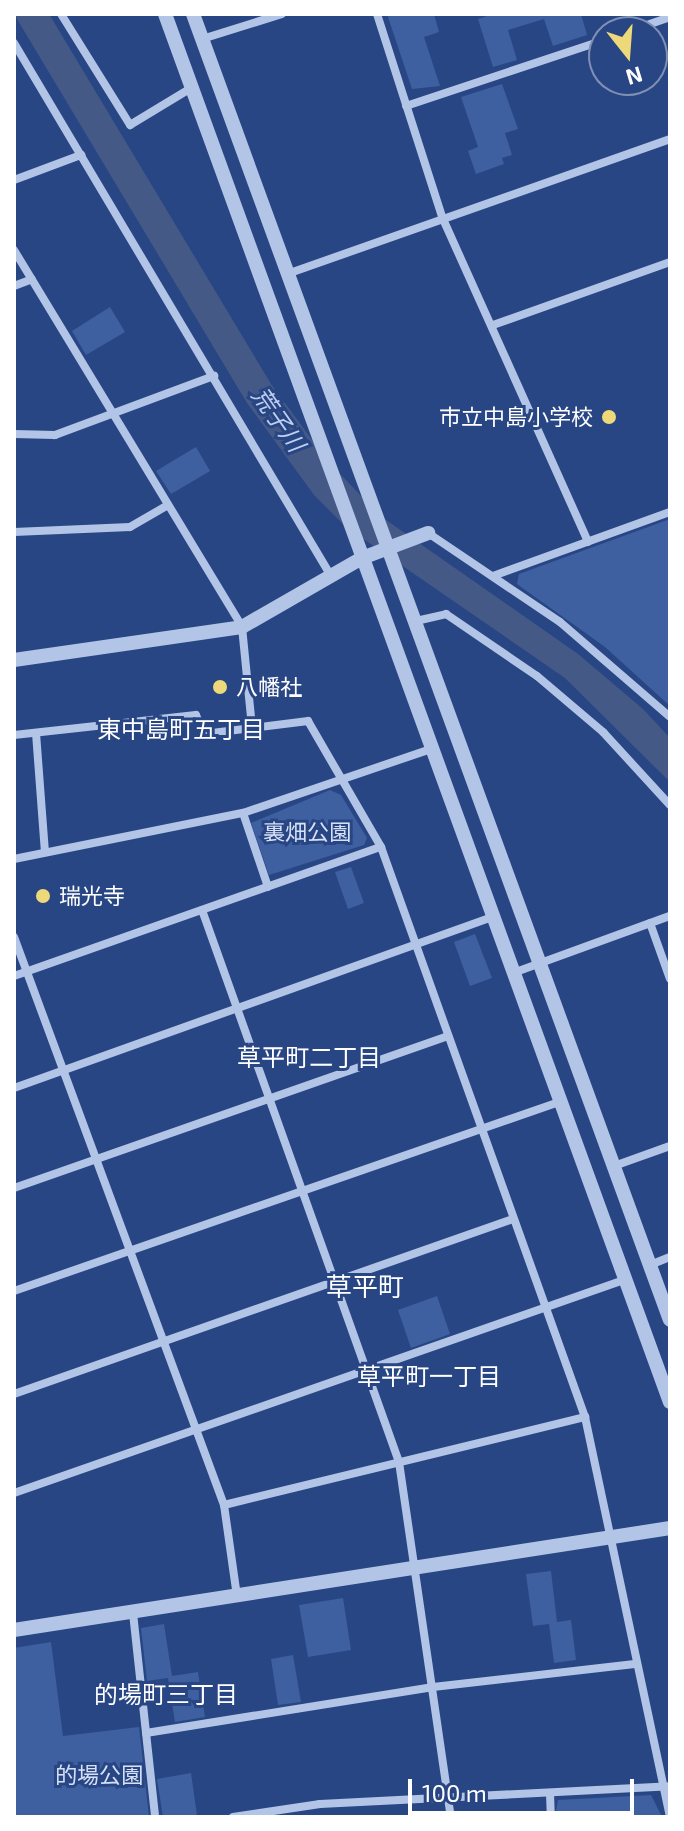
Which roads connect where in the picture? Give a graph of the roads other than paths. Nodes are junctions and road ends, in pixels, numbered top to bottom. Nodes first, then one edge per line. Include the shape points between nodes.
1 (61, 14) edge
2 (165, 14) edge
3 (193, 14) edge
4 (282, 14) edge
5 (377, 14) edge
6 (202, 39) junction
7 (14, 43) edge
8 (588, 45) edge
9 (191, 88) junction
10 (406, 106) junction
11 (670, 139) edge
12 (81, 155) junction
13 (14, 180) edge
14 (443, 219) junction
15 (14, 250) edge
16 (670, 262) edge
17 (287, 274) junction
18 (32, 279) junction
19 (14, 286) edge
20 (493, 325) junction
21 (214, 376) junction
22 (113, 413) junction
23 (14, 434) edge
24 (168, 505) junction
25 (670, 512) edge
26 (14, 532) edge
27 (424, 535) joint
28 (588, 542) junction
29 (388, 547) junction
30 (368, 556) junction
31 (331, 576) junction
32 (493, 576) junction
33 (416, 621) junction
34 (242, 627) junction
35 (14, 660) edge
36 (670, 717) edge
37 (252, 728) junction
38 (36, 733) junction
39 (14, 735) edge
40 (431, 749) junction
41 (342, 779) junction
42 (670, 805) edge
43 (243, 813) junction
44 (381, 847) junction
45 (45, 852) junction
46 (14, 859) edge
47 (268, 887) junction
48 (202, 910) junction
49 (670, 916) edge
50 (492, 917) junction
51 (650, 923) junction
52 (14, 937) edge
53 (415, 945) junction
54 (540, 963) junction
55 (26, 972) junction
56 (513, 973) junction
57 (14, 976) edge
58 (670, 979) edge
59 (237, 1008) junction
60 (448, 1036) junction
61 (63, 1071) junction
62 (14, 1088) edge
63 (270, 1099) junction
64 (559, 1102) junction
65 (482, 1130) junction
66 (670, 1146) edge
67 (96, 1160) junction
68 (614, 1166) junction
69 (14, 1188) edge
70 (303, 1192) junction
71 (513, 1219) junction
72 (130, 1251) junction
73 (670, 1257) edge
74 (650, 1265) junction
75 (624, 1280) junction
76 (335, 1282) junction
77 (14, 1291) edge
78 (546, 1307) junction
79 (670, 1320) edge
80 (164, 1342) junction
81 (366, 1371) junction
82 (14, 1394) edge
83 (670, 1402) edge
84 (585, 1417) junction
85 (197, 1430) junction
86 (399, 1462) junction
87 (14, 1493) edge
88 (224, 1505) junction
89 (670, 1528) edge
90 (608, 1538) junction
91 (415, 1568) junction
92 (237, 1596) junction
93 (133, 1613) junction
94 (14, 1630) edge
95 (635, 1664) junction
96 (433, 1687) junction
97 (146, 1733) junction
98 (666, 1786) edge
99 (550, 1793) junction
100 (450, 1799) junction
101 (320, 1804) junction
102 (670, 1816) edge
103 (155, 1817) edge
104 (233, 1817) edge
105 (318, 1817) edge
106 (451, 1817) edge
107 (551, 1817) edge

1 - 9 street via 130,125
2 - 9 street
3 - 6 street
4 - 6 street
5 - 10 street
6 - 17 street
7 - 12 street
8 - 10 street
9 - 30 street via 355,538
10 - 14 street
11 - 14 street
12 - 13 street
12 - 21 street
14 - 17 street
14 - 20 street
15 - 18 street
16 - 20 street
17 - 29 street
18 - 19 street
18 - 22 street
20 - 28 street
21 - 22 street
21 - 31 street
22 - 23 street via 55,435
22 - 24 street
24 - 26 street via 130,527
24 - 34 street
25 - 28 street
27 - 29 street
27 - 32 street
28 - 32 street
29 - 30 street
29 - 33 street
30 - 31 street
30 - 40 street
31 - 34 street
32 - 36 street via 590,646
33 - 42 street via 446,614 537,676 603,732
33 - 54 street
34 - 35 street
34 - 37 street
37 - 38 street via 204,734 196,715
37 - 41 street via 308,721
38 - 39 street
38 - 45 street
40 - 41 street
40 - 50 street
41 - 43 street
41 - 44 street
43 - 45 street
43 - 47 street
44 - 47 street
44 - 53 street
45 - 46 street
47 - 48 street
48 - 55 street
48 - 59 street
49 - 51 street
50 - 53 street
50 - 56 street
51 - 54 street
51 - 58 street
52 - 55 street
53 - 59 street
53 - 60 street
54 - 56 street
54 - 68 street
55 - 57 street
55 - 61 street
56 - 64 street
59 - 61 street
59 - 63 street
60 - 63 street
60 - 65 street
61 - 62 street
61 - 67 street
63 - 67 street
63 - 70 street
64 - 65 street
64 - 75 street
65 - 70 street
65 - 71 street
66 - 68 street
67 - 69 street
67 - 72 street
68 - 74 street
70 - 72 street
70 - 76 street
71 - 76 street
71 - 78 street
72 - 77 street
72 - 80 street
73 - 74 street
74 - 79 street
75 - 78 street
75 - 83 street
76 - 80 street
76 - 81 street
78 - 81 street
78 - 84 street
80 - 82 street
80 - 85 street
81 - 85 street
81 - 86 street
84 - 86 street
84 - 90 street
85 - 87 street
85 - 88 street
86 - 88 street
86 - 91 street
88 - 92 street
89 - 90 street
90 - 91 street
90 - 95 street
91 - 92 street
91 - 96 street
92 - 93 street
93 - 94 street
93 - 97 street
95 - 96 street
95 - 98 street
96 - 97 street
96 - 100 street
97 - 103 street
98 - 99 street
98 - 102 street
99 - 100 street
99 - 107 street
100 - 101 street
100 - 106 street
101 - 104 street
101 - 105 street

